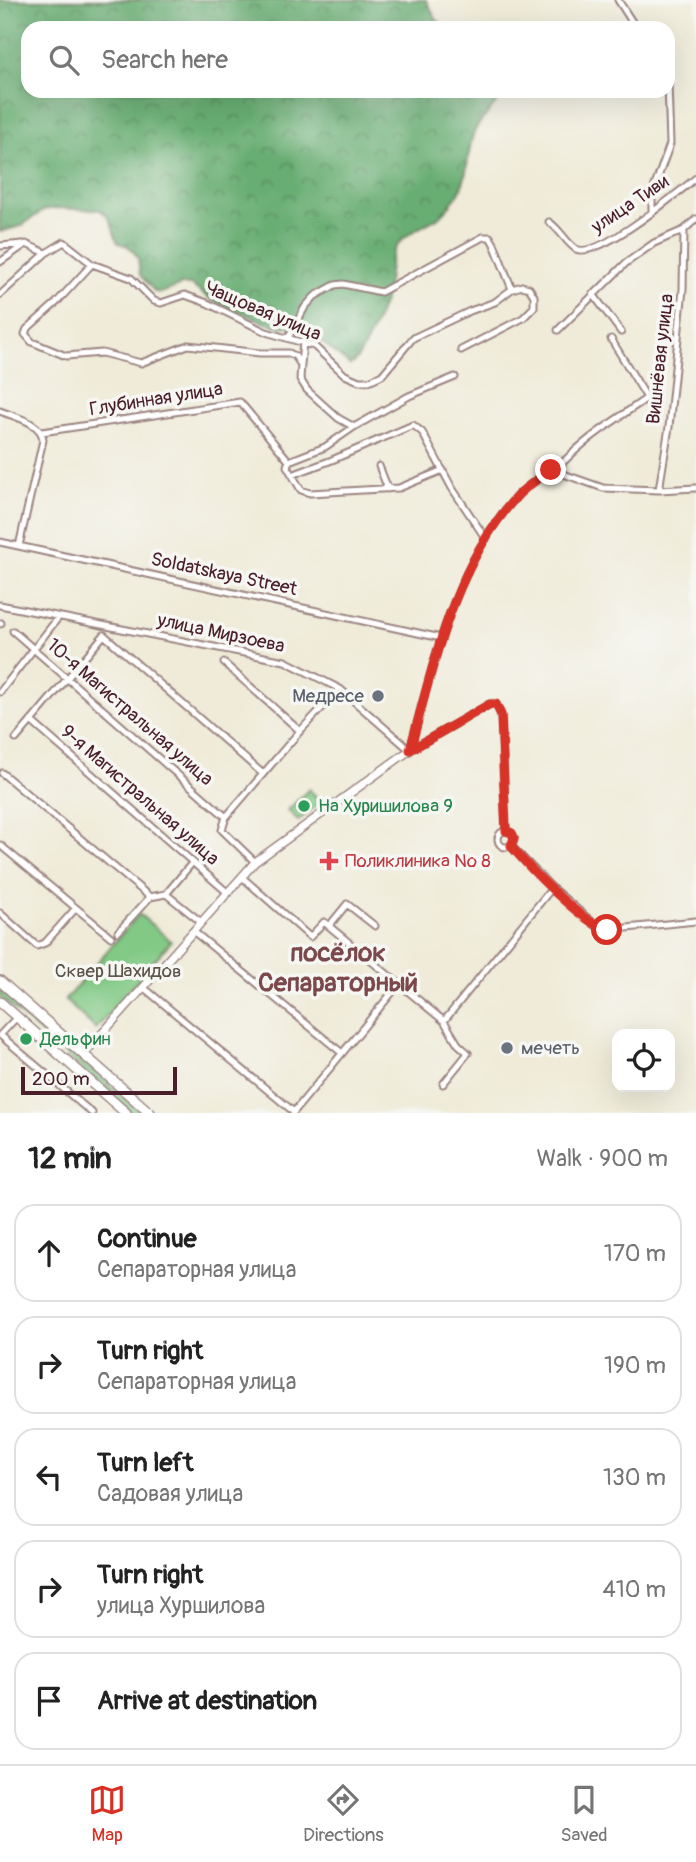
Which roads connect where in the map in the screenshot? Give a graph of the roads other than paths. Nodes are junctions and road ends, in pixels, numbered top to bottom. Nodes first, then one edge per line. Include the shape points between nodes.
1 (618, 0) edge
2 (632, 21) edge
3 (669, 98) edge
4 (696, 178) edge
5 (652, 211) junction
6 (695, 220) edge
7 (550, 222) dead end
8 (684, 230) junction
9 (26, 244) junction
10 (0, 246) edge
11 (46, 253) junction
12 (0, 262) edge
13 (92, 264) junction
14 (512, 289) junction
15 (593, 294) junction
16 (0, 295) edge
17 (558, 330) dead end
18 (621, 331) dead end
19 (288, 338) junction
20 (611, 339) dead end
21 (303, 342) junction
22 (460, 350) dead end
23 (301, 365) junction
24 (455, 377) dead end
25 (0, 411) edge
26 (354, 427) junction
27 (43, 432) junction
28 (289, 461) junction
29 (379, 466) dead end
30 (443, 470) junction
31 (555, 471) junction
32 (292, 475) junction
33 (696, 488) edge
34 (388, 489) junction
35 (659, 490) junction
36 (486, 539) junction
37 (0, 542) edge
38 (19, 546) junction
39 (0, 605) edge
40 (58, 618) junction
41 (110, 628) junction
42 (13, 631) dead end
43 (104, 635) junction
44 (440, 638) junction
45 (33, 649) junction
46 (224, 663) dead end
47 (67, 679) junction
48 (340, 689) junction
49 (0, 692) edge
50 (31, 721) junction
51 (300, 731) junction
52 (16, 739) dead end
53 (410, 750) junction
54 (2, 773) dead end
55 (263, 774) junction
56 (226, 817) junction
57 (506, 831) junction
58 (0, 845) edge
59 (511, 846) junction
60 (255, 862) junction
61 (192, 863) junction
62 (242, 877) junction
63 (552, 888) junction
64 (228, 893) junction
65 (166, 894) junction
66 (150, 897) junction
67 (76, 908) junction
68 (0, 913) edge
69 (696, 921) edge
70 (201, 922) junction
71 (329, 926) junction
72 (375, 926) dead end
73 (193, 931) junction
74 (118, 932) dead end
75 (111, 937) dead end
76 (0, 981) edge
77 (400, 983) junction
78 (143, 987) junction
79 (0, 1002) edge
80 (17, 1017) junction
81 (444, 1021) junction
82 (0, 1035) edge
83 (342, 1053) junction
84 (85, 1055) junction
85 (74, 1067) junction
86 (116, 1083) junction
87 (443, 1084) dead end
88 (108, 1097) junction
89 (294, 1112) edge
90 (92, 1113) edge
91 (125, 1113) edge
92 (150, 1113) edge

1 - 2 street
3 - 5 street via 670,145 652,194
4 - 5 street, улица Тиви
5 - 7 street, улица Тиви via 612,240 582,251 573,248
6 - 8 street
8 - 15 street via 654,243
8 - 35 street, Вишнёвая улица via 683,289
9 - 10 street
9 - 11 street
9 - 12 street
11 - 13 street, Чащовая улица via 64,242
11 - 16 street
13 - 19 street, Чащовая улица via 131,278 154,301 185,295
13 - 23 street via 27,329 28,339 66,356 102,353 141,363 188,345 289,353
14 - 19 street via 494,244 490,237 483,237 381,292 335,285 305,307
14 - 21 street, Чащовая улица via 495,302 413,338 382,375 369,381 345,375 314,346
14 - 22 street via 529,288 534,307 523,318
15 - 17 street
15 - 18 street
19 - 21 street, Чащовая улица
20 - 31 street via 647,398 596,433
21 - 23 street
23 - 26 street via 302,385
24 - 26 street
25 - 27 street
26 - 28 street via 325,447
27 - 28 street, Глубинная улица via 240,402
27 - 38 street
28 - 32 street
29 - 34 street
30 - 32 street via 422,432 413,425
30 - 34 street
30 - 36 street
31 - 35 street via 603,488
31 - 36 street via 518,495
32 - 34 street via 305,493
33 - 35 street
36 - 44 street
37 - 38 street, Soldatskaya Street
38 - 44 street, Soldatskaya Street
39 - 40 street, улица Мирзоева
40 - 41 street, улица Мирзоева
40 - 45 street
41 - 43 street
41 - 48 street, улица Мирзоева via 285,661
42 - 45 street, 10-я Магистральная улица
43 - 47 street
43 - 55 street
44 - 53 street
45 - 47 street, 10-я Магистральная улица
45 - 49 street
46 - 51 street
47 - 50 street
47 - 56 street, 10-я Магистральная улица
48 - 51 street
48 - 53 street, улица Мирзоева
50 - 52 street
50 - 61 street, 9-я Магистральная улица
51 - 55 street
53 - 57 street via 496,704 501,715
53 - 60 street
54 - 66 street
55 - 56 street
56 - 60 street via 222,830
57 - 59 street via 513,835
57 - 59 street via 498,841 501,846
58 - 67 street
59 - 63 street
60 - 62 street
61 - 64 street, 9-я Магистральная улица
61 - 65 street
62 - 64 street
62 - 71 street via 310,937 324,922
63 - 69 street via 607,930
63 - 81 street
64 - 70 street
65 - 66 street
65 - 70 street
66 - 74 street
67 - 68 street via 37,946
67 - 75 street
70 - 73 street
71 - 72 street via 347,904
71 - 77 street
73 - 78 street
73 - 83 street
76 - 84 main road
77 - 81 street
77 - 83 street
78 - 84 street
78 - 89 street
79 - 80 main road
80 - 82 street
80 - 85 main road
81 - 87 street via 468,1053
82 - 90 street
83 - 89 street
84 - 85 main road
84 - 86 main road
85 - 88 main road
86 - 88 main road via 104,1088
86 - 92 main road
88 - 91 main road

